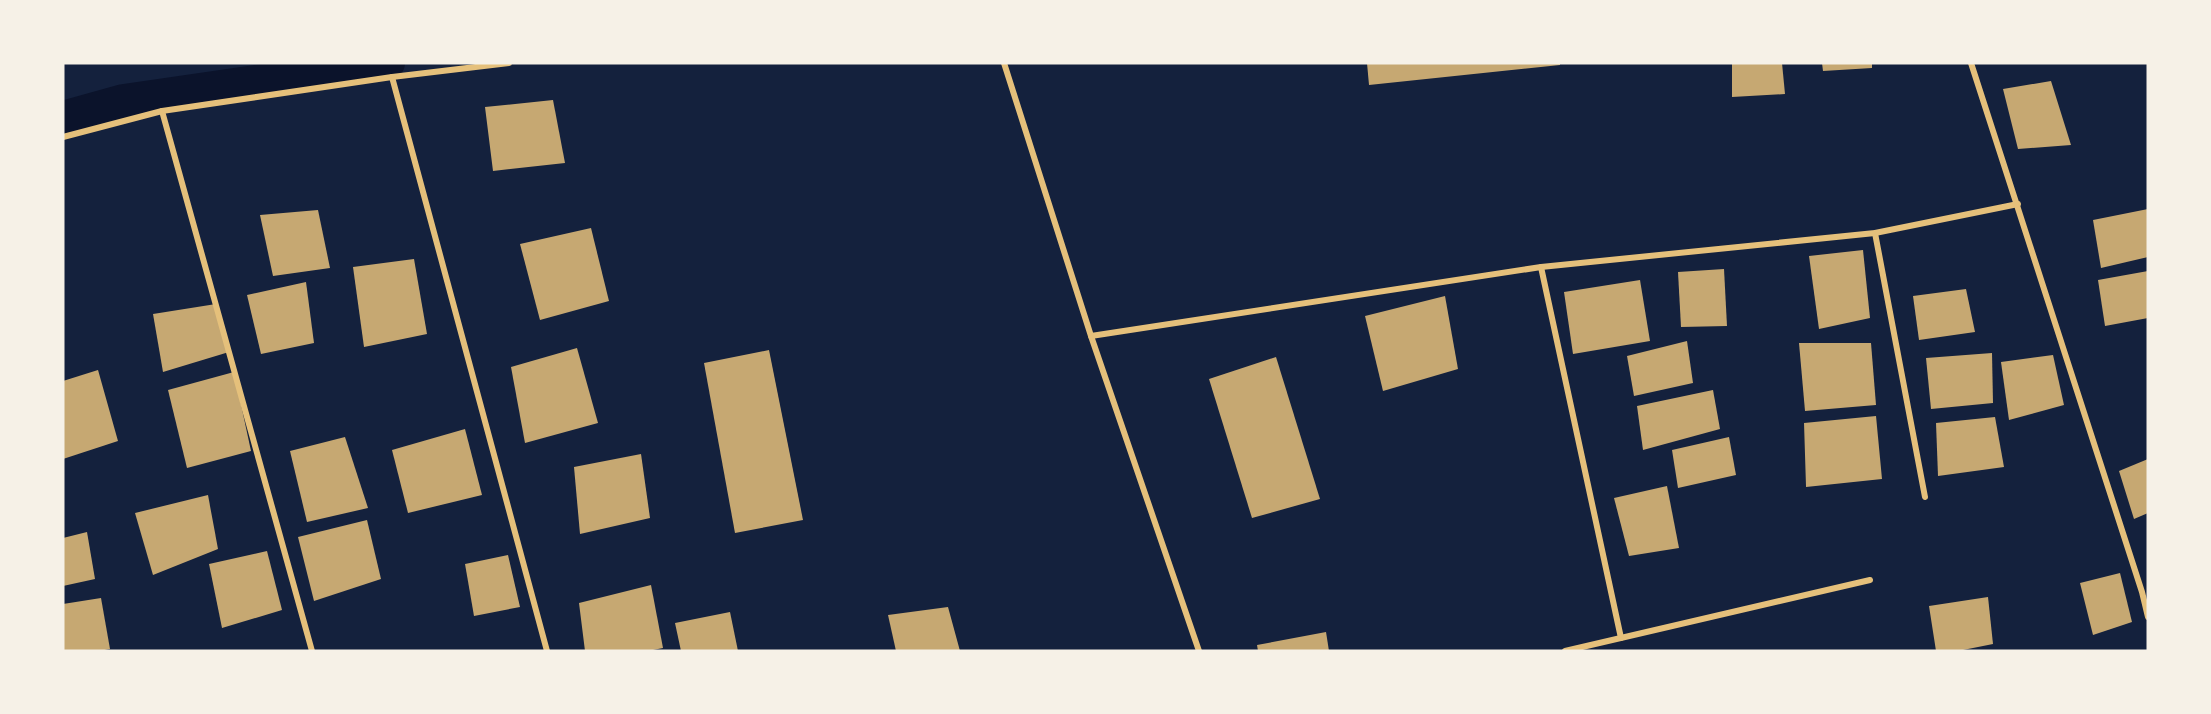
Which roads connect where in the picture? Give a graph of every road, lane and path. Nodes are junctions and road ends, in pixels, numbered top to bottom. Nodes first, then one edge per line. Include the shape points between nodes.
1 (509, 63) edge
2 (1004, 63) edge
3 (1971, 63) edge
4 (392, 77) junction
5 (162, 111) junction
6 (63, 137) edge
7 (2018, 204) junction
8 (1875, 233) junction
9 (1541, 267) junction
10 (1090, 336) junction
11 (1925, 497) dead end
12 (1870, 580) dead end
13 (2145, 591) edge
14 (2148, 617) edge
15 (1621, 638) junction
16 (312, 651) edge
17 (547, 651) edge
18 (1199, 651) edge
19 (1565, 651) edge

1 - 4 street
2 - 10 street
3 - 7 street
4 - 5 street
4 - 17 street
5 - 6 street
5 - 16 street
7 - 8 street
7 - 13 street
8 - 9 street
8 - 11 street
9 - 10 street
9 - 15 street
10 - 18 street
12 - 15 street
13 - 14 street
15 - 19 street

